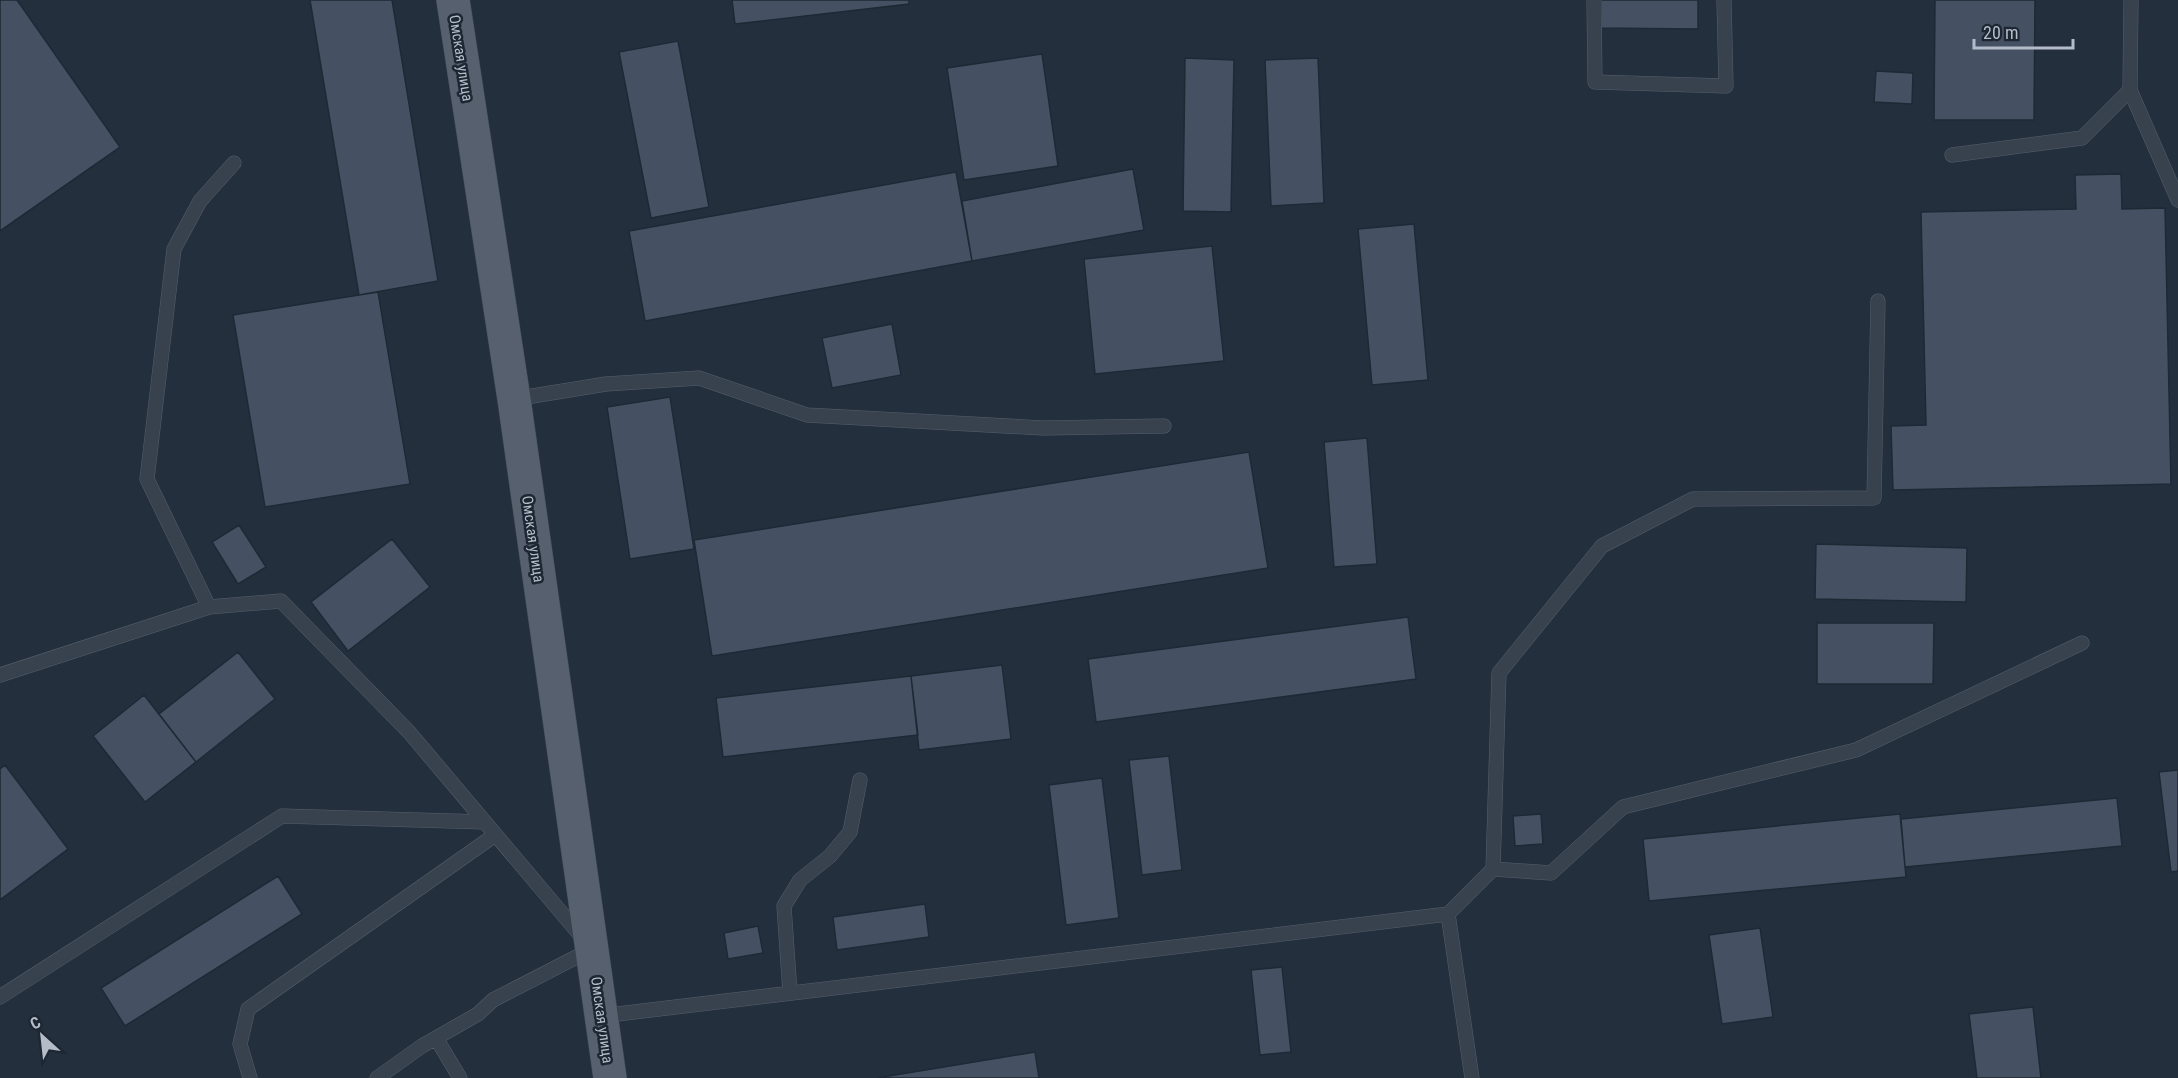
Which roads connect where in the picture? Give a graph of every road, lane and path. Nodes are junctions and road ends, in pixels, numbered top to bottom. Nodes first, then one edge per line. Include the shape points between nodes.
1 (453, 0) edge
2 (1594, 0) edge
3 (1724, 0) edge
4 (2131, 0) edge
5 (2130, 90) junction
6 (1952, 155) dead end
7 (234, 163) dead end
8 (2178, 200) edge
9 (1878, 302) dead end
10 (514, 399) junction
11 (1164, 426) dead end
12 (209, 607) junction
13 (2082, 643) dead end
14 (0, 675) edge
15 (860, 780) dead end
16 (484, 822) junction
17 (495, 835) junction
18 (1493, 868) junction
19 (1448, 914) junction
20 (592, 949) junction
21 (790, 993) junction
22 (0, 997) edge
23 (601, 1016) junction
24 (436, 1038) junction
25 (250, 1078) edge
26 (377, 1078) edge
27 (460, 1078) edge
28 (610, 1078) edge
29 (1472, 1078) edge

1 - 10 main road, Омская улица
2 - 3 lane via 1595,82 1726,86
4 - 5 lane
5 - 6 lane via 2082,138
5 - 8 lane
7 - 12 lane via 200,201 174,249 147,478
9 - 18 lane via 1874,498 1693,499 1602,546 1499,673
10 - 11 lane via 606,384 699,378 807,415 1043,428
10 - 20 main road, Омская улица
12 - 14 lane
12 - 16 lane via 281,601 409,732
13 - 18 lane via 1856,750 1623,807 1551,873
15 - 21 lane via 850,832 830,856 801,880 784,906
16 - 17 lane
16 - 22 lane via 282,816
17 - 20 lane
17 - 25 lane via 248,1009 240,1044
18 - 19 lane
19 - 21 lane
19 - 29 lane
20 - 23 main road, Омская улица
20 - 24 lane via 493,1000 478,1014
21 - 23 lane
23 - 28 main road, Омская улица
24 - 26 lane
24 - 27 lane

